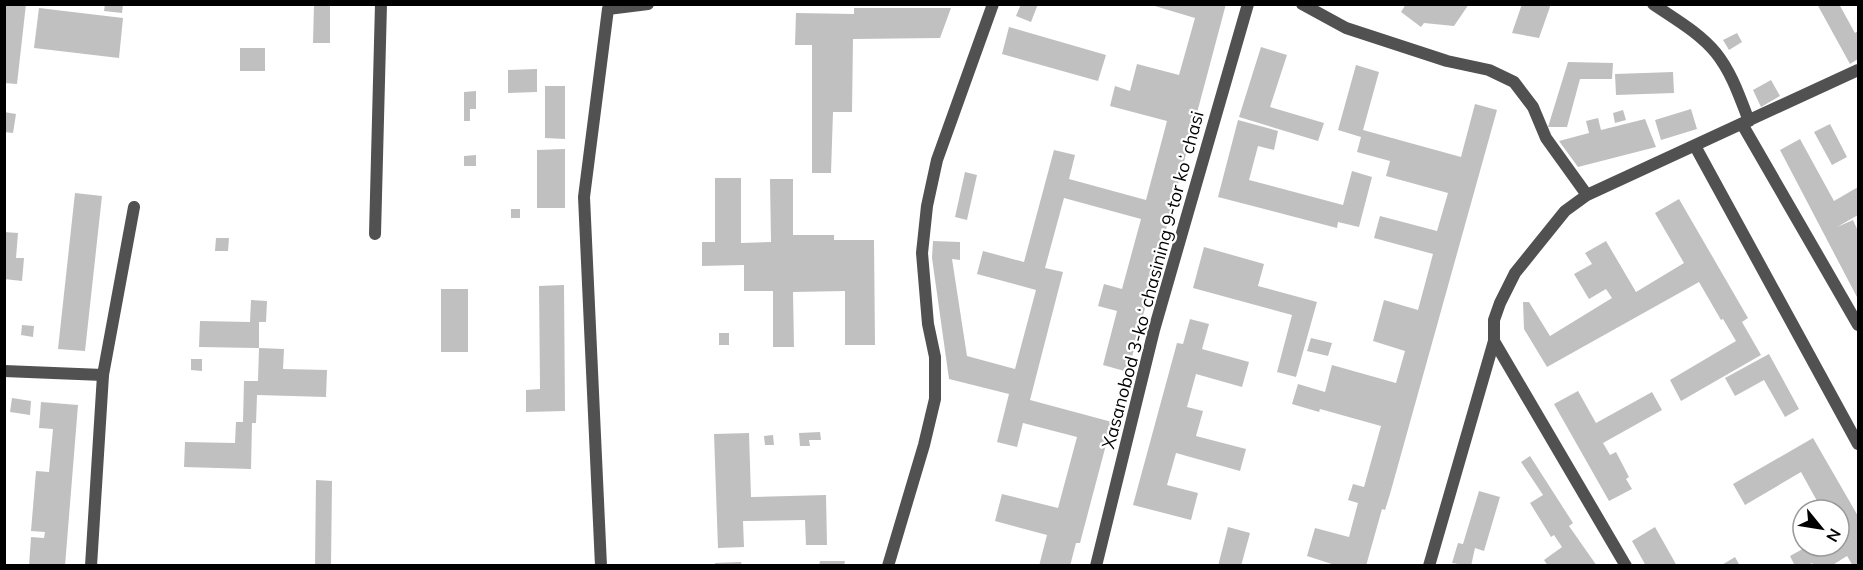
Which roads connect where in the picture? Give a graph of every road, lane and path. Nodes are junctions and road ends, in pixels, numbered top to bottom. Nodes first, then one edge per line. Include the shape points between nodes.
1 (381, 4) edge
2 (648, 4) edge
3 (993, 4) edge
4 (1248, 4) edge
5 (1302, 4) edge
6 (1653, 4) edge
7 (1858, 70) edge
8 (1746, 122) junction
9 (1695, 146) junction
10 (1587, 195) junction
11 (134, 207) dead end
12 (375, 234) dead end
13 (1858, 325) edge
14 (1494, 341) junction
15 (4, 371) edge
16 (103, 375) junction
17 (1858, 444) edge
18 (91, 566) edge
19 (601, 566) edge
20 (888, 566) edge
21 (1096, 566) edge
22 (1429, 566) edge
23 (1626, 566) edge

1 - 12 street
2 - 19 street via 608,9 584,197
3 - 20 street via 938,160 927,206 922,253 935,399
4 - 21 street, Xasanobod 3-koʻchasining 9-tor koʻchasi via 1154,330
5 - 10 street via 1347,28 1447,61 1489,70 1514,82 1533,107 1546,138
6 - 8 street via 1716,53 1728,71
7 - 8 street
8 - 9 street
8 - 13 street
9 - 10 street
9 - 17 street
10 - 14 street via 1564,211 1515,273 1494,320
11 - 16 street
14 - 22 street
14 - 23 street
15 - 16 street
16 - 18 street

